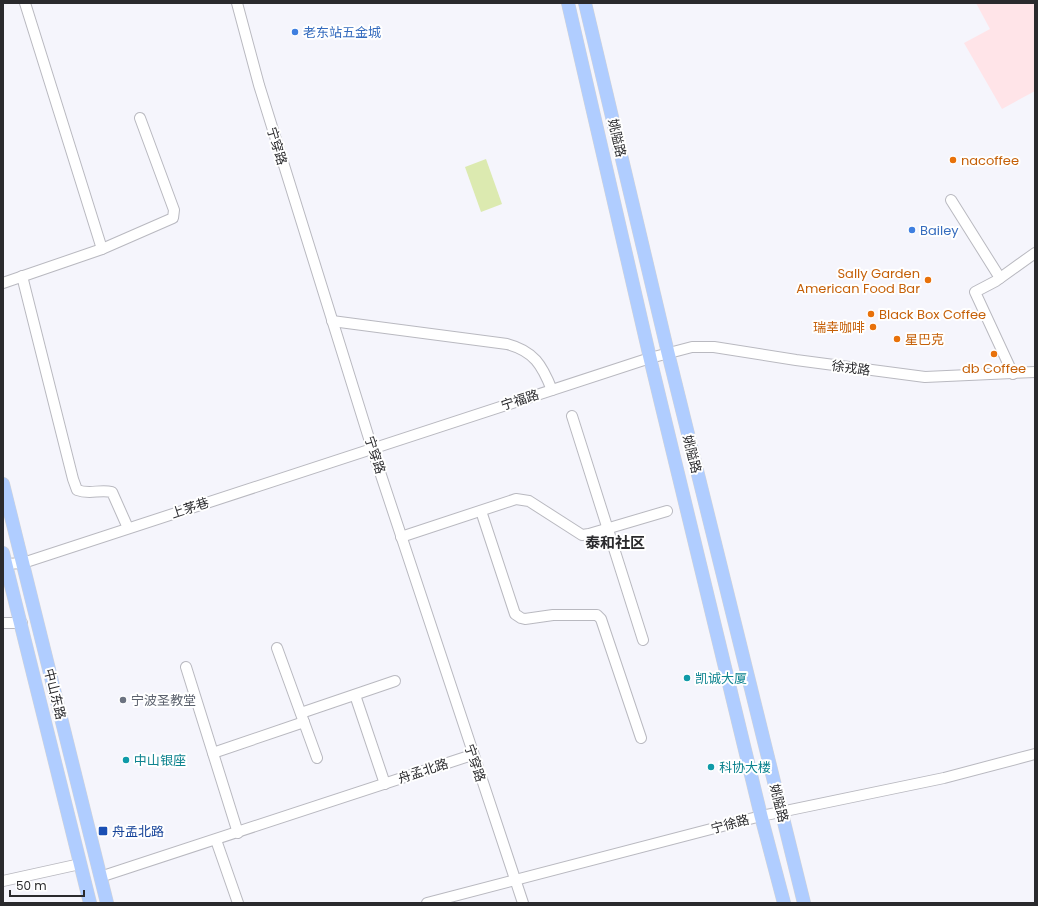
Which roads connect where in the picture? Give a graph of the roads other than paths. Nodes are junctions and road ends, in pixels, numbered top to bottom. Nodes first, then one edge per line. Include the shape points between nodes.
1 (25, 3) edge
2 (237, 3) edge
3 (568, 3) edge
4 (585, 3) edge
5 (140, 118) dead end
6 (951, 200) dead end
7 (102, 249) junction
8 (1035, 253) edge
9 (22, 276) junction
10 (1000, 278) junction
11 (3, 283) edge
12 (332, 321) junction
13 (668, 353) junction
14 (650, 358) junction
15 (1035, 372) edge
16 (1014, 374) junction
17 (552, 390) junction
18 (572, 416) dead end
19 (372, 448) junction
20 (3, 484) edge
21 (481, 511) junction
22 (667, 511) dead end
23 (128, 528) junction
24 (608, 528) junction
25 (401, 537) junction
26 (4, 558) edge
27 (24, 563) junction
28 (3, 623) edge
29 (22, 623) junction
30 (643, 640) dead end
31 (277, 648) dead end
32 (186, 667) dead end
33 (396, 681) dead end
34 (355, 694) junction
35 (302, 717) junction
36 (641, 738) dead end
37 (213, 753) junction
38 (1035, 754) edge
39 (472, 755) junction
40 (317, 758) dead end
41 (385, 784) junction
42 (781, 812) junction
43 (761, 816) junction
44 (238, 833) junction
45 (216, 840) junction
46 (80, 864) junction
47 (100, 877) junction
48 (516, 880) junction
49 (3, 881) edge
50 (90, 903) edge
51 (107, 903) edge
52 (238, 903) edge
53 (427, 903) edge
54 (523, 903) edge
55 (784, 903) edge
56 (804, 903) edge

1 - 7 street
2 - 12 street, 宁穿路 via 258,85
3 - 14 main road, 姚隘路
4 - 13 main road, 姚隘路
5 - 7 street via 174,210 173,218
6 - 10 street
7 - 9 street
8 - 10 street
9 - 11 street
9 - 23 street via 77,490 86,494 103,490 112,492
10 - 16 street via 976,292
12 - 17 street via 507,344 520,348 535,359
12 - 19 street, 宁穿路
13 - 14 street, 宁福路
13 - 16 street, 徐戎路 via 692,347 714,347 925,377
13 - 42 main road, 姚隘路
14 - 17 street, 宁福路
14 - 43 main road, 姚隘路
15 - 16 street, 徐戎路
17 - 19 street, 宁福路
18 - 24 street
19 - 23 street, 上茅巷
19 - 25 street, 宁穿路
20 - 27 main road, 中山东路
21 - 24 street via 522,499 582,535
21 - 25 street
21 - 36 street via 515,614 525,619 553,615 597,615 601,620
22 - 24 street
23 - 27 street, 上茅巷
24 - 30 street
25 - 39 street, 宁穿路
26 - 27 street, 上茅巷
26 - 29 main road, 中山东路
27 - 47 main road, 中山东路
28 - 29 street
29 - 46 main road, 中山东路
31 - 35 street
32 - 37 street
33 - 34 street
34 - 35 street
34 - 41 street
35 - 37 street
35 - 40 street
37 - 44 street
38 - 42 street, 宁徐路 via 944,778
39 - 41 street, 舟孟北路
39 - 48 street, 宁穿路
41 - 44 street, 舟孟北路
42 - 43 street, 宁徐路
42 - 56 main road, 姚隘路
43 - 48 street, 宁徐路
43 - 55 main road, 姚隘路
44 - 45 street, 舟孟北路
45 - 47 street, 舟孟北路
45 - 52 street
46 - 49 street
46 - 50 main road, 中山东路
47 - 51 main road, 中山东路
48 - 53 street, 宁徐路
48 - 54 street, 宁穿路

